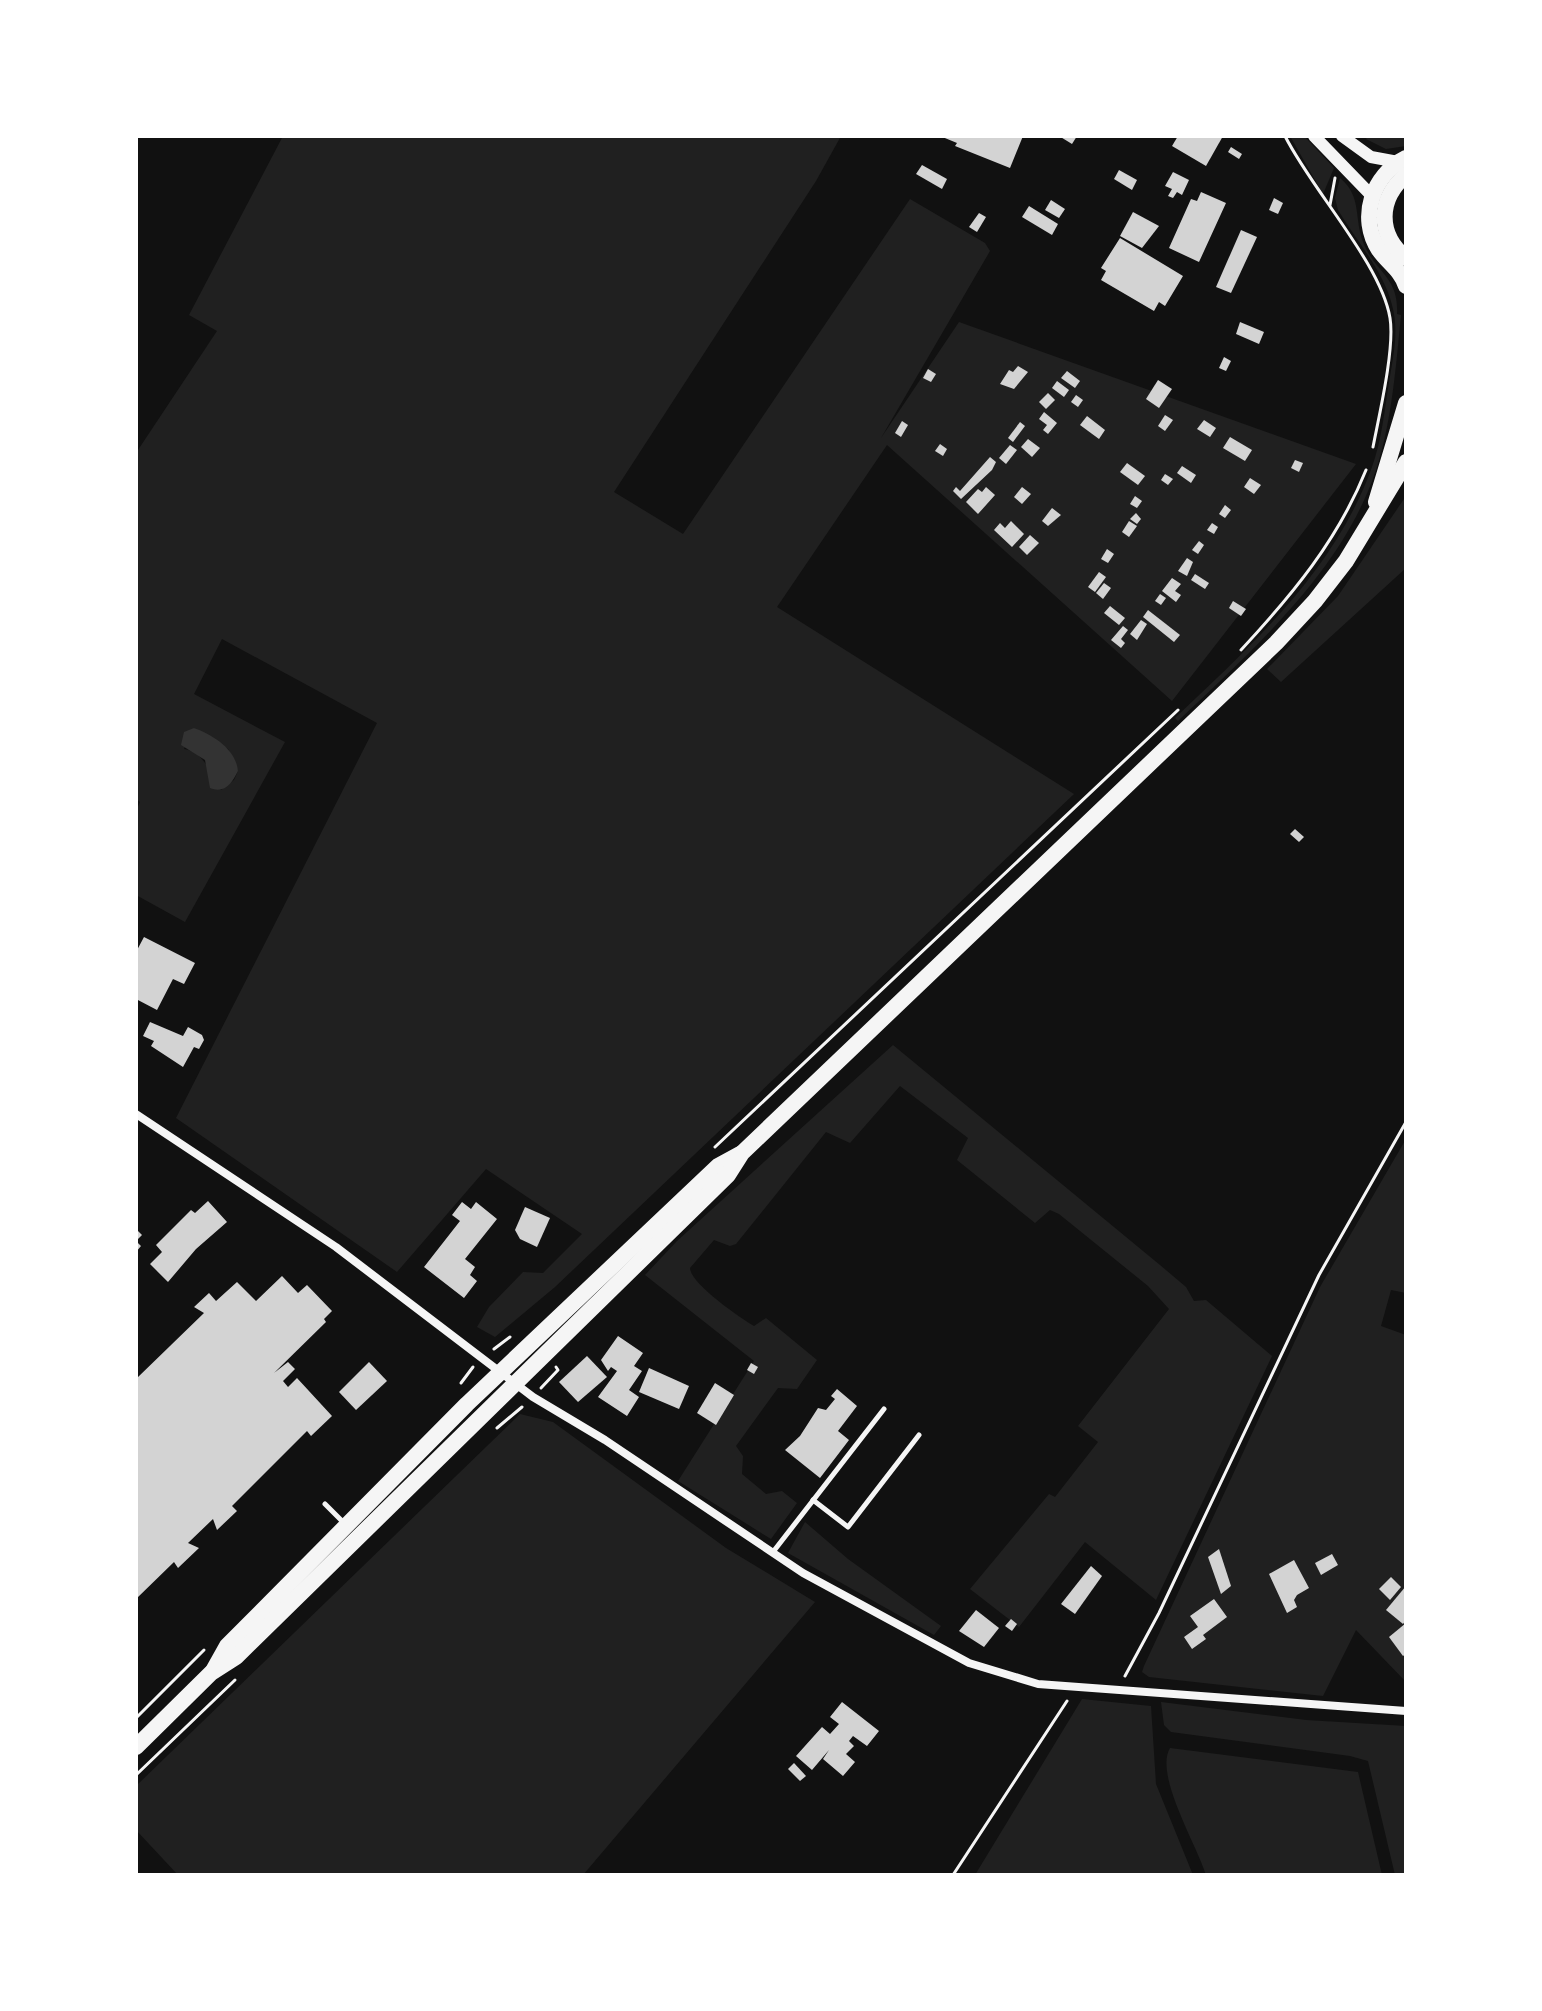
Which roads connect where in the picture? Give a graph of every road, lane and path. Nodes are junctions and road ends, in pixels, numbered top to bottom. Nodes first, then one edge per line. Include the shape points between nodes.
1 (1285, 136) edge
2 (1314, 136) edge
3 (1342, 136) edge
4 (1403, 165) edge
5 (1372, 196) junction
6 (1384, 212) junction
7 (1404, 272) edge
8 (1406, 403) edge
9 (1371, 453) dead end
10 (1369, 461) dead end
11 (1406, 462) edge
12 (1373, 515) junction
13 (1237, 655) dead end
14 (1179, 709) dead end
15 (136, 1114) edge
16 (1406, 1122) edge
17 (742, 1153) junction
18 (705, 1156) dead end
19 (519, 1331) dead end
20 (482, 1358) junction
21 (501, 1372) junction
22 (516, 1383) junction
23 (457, 1394) dead end
24 (533, 1397) junction
25 (884, 1409) dead end
26 (494, 1431) dead end
27 (919, 1435) dead end
28 (813, 1500) junction
29 (325, 1504) dead end
30 (346, 1524) junction
31 (359, 1537) junction
32 (773, 1553) junction
33 (211, 1673) junction
34 (1076, 1688) junction
35 (1115, 1689) junction
36 (1406, 1711) edge
37 (139, 1738) edge
38 (953, 1875) edge

1 - 9 path via 1379,286 1390,317
2 - 5 street
3 - 4 street via 1371,157
4 - 5 main road via 1385,174
4 - 6 main road
5 - 6 main road
5 - 7 main road via 1371,236 1383,256
6 - 7 main road
8 - 12 main road
10 - 13 path via 1324,550
11 - 12 main road
12 - 17 main road via 1332,580 1276,643
14 - 18 path
15 - 20 street via 336,1247
16 - 35 path via 1319,1275 1159,1613
17 - 21 main road via 718,1166
17 - 22 main road via 728,1175
19 - 20 path
20 - 21 street
20 - 23 path via 463,1377
21 - 22 street
21 - 30 main road
22 - 24 street
22 - 31 main road
24 - 26 path
24 - 32 street
25 - 28 lane
27 - 28 lane via 848,1527
28 - 32 lane
29 - 30 lane
30 - 31 lane
30 - 33 main road via 227,1646
31 - 33 main road via 236,1657
32 - 34 street via 969,1663 1038,1684
33 - 37 main road
34 - 35 street
34 - 38 path
35 - 36 street

